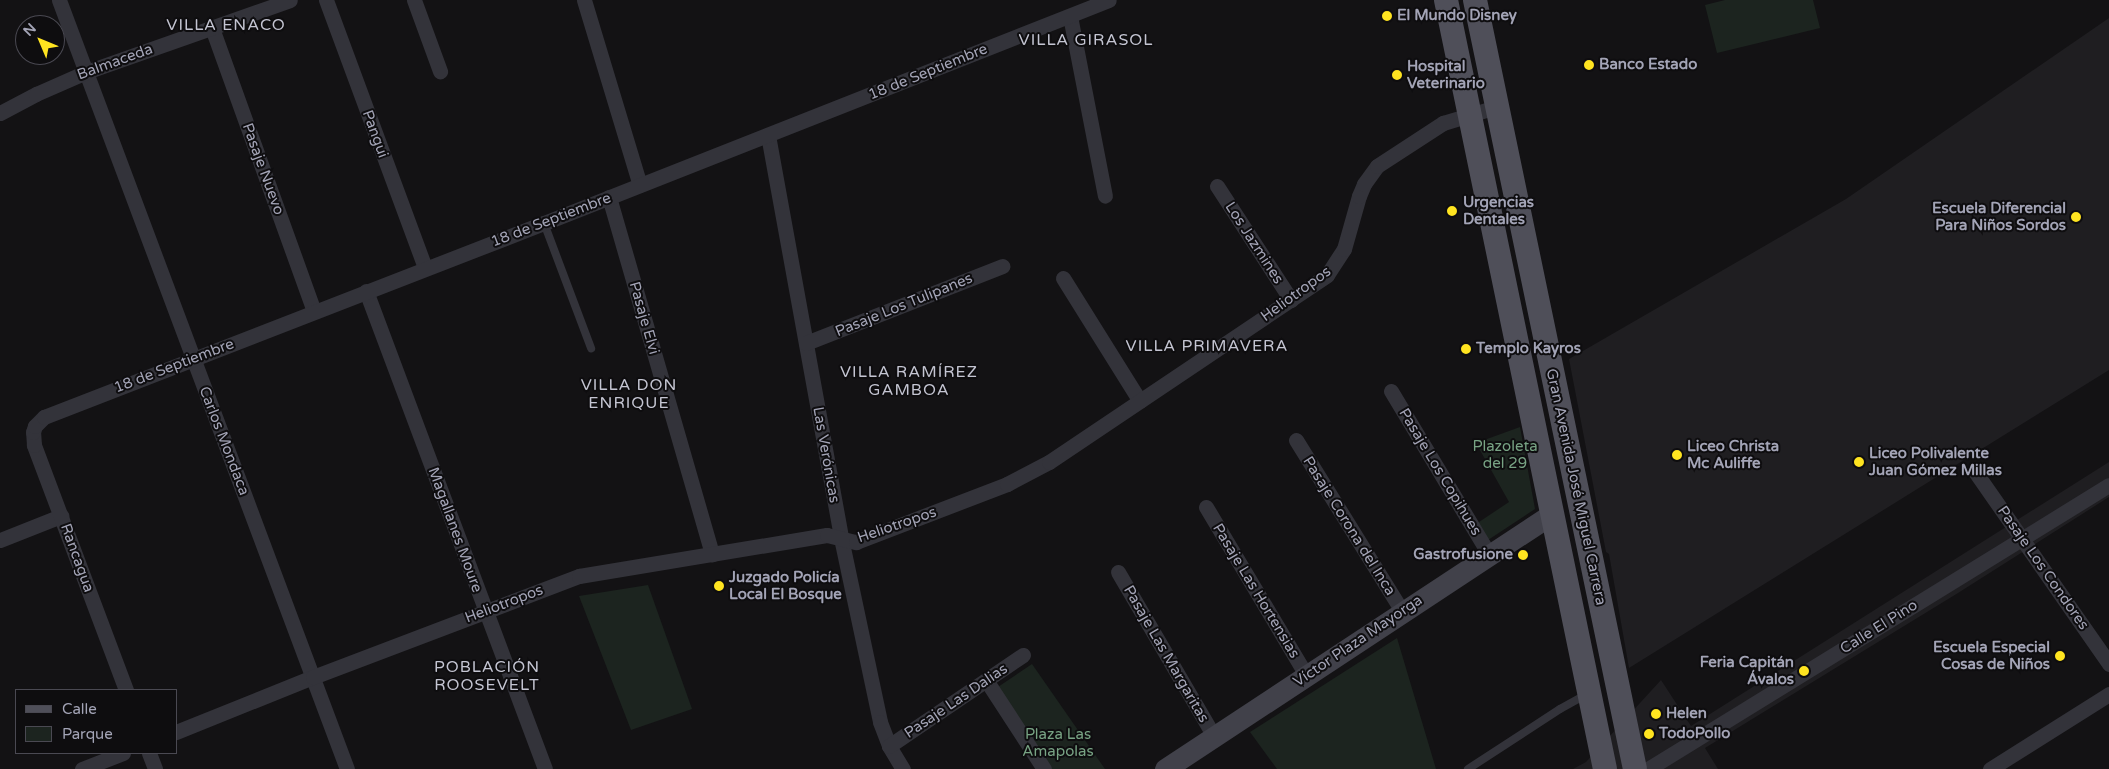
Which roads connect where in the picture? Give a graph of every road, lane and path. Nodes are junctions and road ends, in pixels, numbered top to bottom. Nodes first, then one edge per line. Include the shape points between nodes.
1 (59, 0) edge
2 (290, 0) edge
3 (326, 0) edge
4 (414, 0) edge
5 (584, 0) edge
6 (1110, 0) edge
7 (1446, 0) edge
8 (1475, 0) edge
9 (1070, 16) junction
10 (212, 28) junction
11 (440, 71) dead end
12 (86, 72) junction
13 (1496, 107) junction
14 (0, 113) edge
15 (1469, 114) junction
16 (768, 135) junction
17 (640, 185) junction
18 (1217, 186) dead end
19 (1104, 196) dead end
20 (609, 198) junction
21 (544, 223) junction
22 (1002, 266) dead end
23 (425, 268) junction
24 (1063, 278) dead end
25 (366, 291) junction
26 (1291, 300) junction
27 (314, 311) junction
28 (806, 343) junction
29 (592, 348) dead end
30 (193, 358) junction
31 (1391, 390) dead end
32 (1140, 401) junction
33 (35, 426) joint
34 (1296, 440) dead end
35 (1976, 472) dead end
36 (2109, 485) edge
37 (1206, 507) dead end
38 (1551, 514) junction
39 (61, 516) junction
40 (1585, 532) junction
41 (842, 538) junction
42 (2022, 539) junction
43 (0, 540) edge
44 (712, 554) junction
45 (1489, 554) junction
46 (1118, 572) dead end
47 (485, 611) junction
48 (1402, 611) junction
49 (1024, 655) dead end
50 (2109, 664) edge
51 (1306, 675) junction
52 (313, 677) junction
53 (986, 680) junction
54 (126, 689) edge
55 (1589, 693) junction
56 (2109, 694) edge
57 (178, 731) edge
58 (1214, 736) junction
59 (889, 746) junction
60 (121, 754) edge
61 (149, 754) edge
62 (1607, 767) edge
63 (82, 769) edge
64 (155, 769) edge
65 (347, 769) edge
66 (545, 769) edge
67 (903, 769) edge
68 (1044, 769) edge
69 (1165, 769) edge
70 (1468, 769) edge
71 (1635, 769) edge
72 (1648, 769) edge
73 (1990, 769) edge

1 - 12 street, Carlos Mondaca
2 - 10 street, Balmaceda
3 - 23 street, Pangui
4 - 11 street
5 - 17 street
6 - 9 street, 18 de Septiembre
7 - 15 main road, Gran Avenida José Miguel Carrera
8 - 13 main road, Gran Avenida José Miguel Carrera
9 - 16 street, 18 de Septiembre
9 - 19 street
10 - 12 street, Balmaceda
10 - 27 street, Pasaje Nuevo
12 - 14 street, Balmaceda
12 - 30 street, Carlos Mondaca
13 - 15 street, Heliotropos
13 - 40 main road, Gran Avenida José Miguel Carrera
15 - 26 street, Heliotropos via 1427,132 1377,166 1364,184 1348,240 1335,266
15 - 38 main road, Gran Avenida José Miguel Carrera
16 - 17 street, 18 de Septiembre
16 - 28 street, Las Verónicas
17 - 20 street, 18 de Septiembre
18 - 26 street, Los Jazmines
20 - 21 street, 18 de Septiembre
20 - 44 street, Pasaje Elvi
21 - 23 street, 18 de Septiembre
21 - 29 lane
22 - 28 street, Pasaje Los Tulipanes
23 - 25 street, 18 de Septiembre
24 - 32 street
25 - 27 street, 18 de Septiembre
25 - 47 street, Magallanes Moure
26 - 32 street, Heliotropos
27 - 30 street, 18 de Septiembre
28 - 41 street, Las Verónicas
30 - 33 street, 18 de Septiembre via 44,417
30 - 52 street, Carlos Mondaca
31 - 45 street, Pasaje Los Copihues
32 - 41 street, Heliotropos via 1049,462 1006,484 856,542
33 - 39 street, Rancagua via 32,439
34 - 48 street, Pasaje Corona del Inca
35 - 42 street, Pasaje Los Condores
36 - 42 street, Calle El Pino
37 - 51 street, Pasaje Las Hortensias
38 - 40 main road via 1571,520
38 - 45 street, Víctor Plaza Mayorga
38 - 55 main road, Gran Avenida José Miguel Carrera
39 - 43 street
39 - 54 street, Rancagua
40 - 71 main road, Gran Avenida José Miguel Carrera
41 - 44 street, Heliotropos via 828,535
41 - 59 street, Las Verónicas via 880,722
42 - 50 street, Pasaje Los Condores
42 - 72 street, Calle El Pino
44 - 47 street, Heliotropos via 579,576
45 - 48 street, Víctor Plaza Mayorga
46 - 58 street, Pasaje Las Margaritas
47 - 52 street, Heliotropos
47 - 66 street, Magallanes Moure
48 - 51 street, Víctor Plaza Mayorga
49 - 53 street, Pasaje Las Dalias
51 - 58 street, Víctor Plaza Mayorga
52 - 57 street, Heliotropos
52 - 65 street, Carlos Mondaca
53 - 59 street, Pasaje Las Dalias
53 - 68 street
55 - 62 main road, Gran Avenida José Miguel Carrera
55 - 70 lane via 1560,708
56 - 73 street
58 - 69 street, Víctor Plaza Mayorga
59 - 67 street, Las Verónicas
60 - 63 street
61 - 64 street

